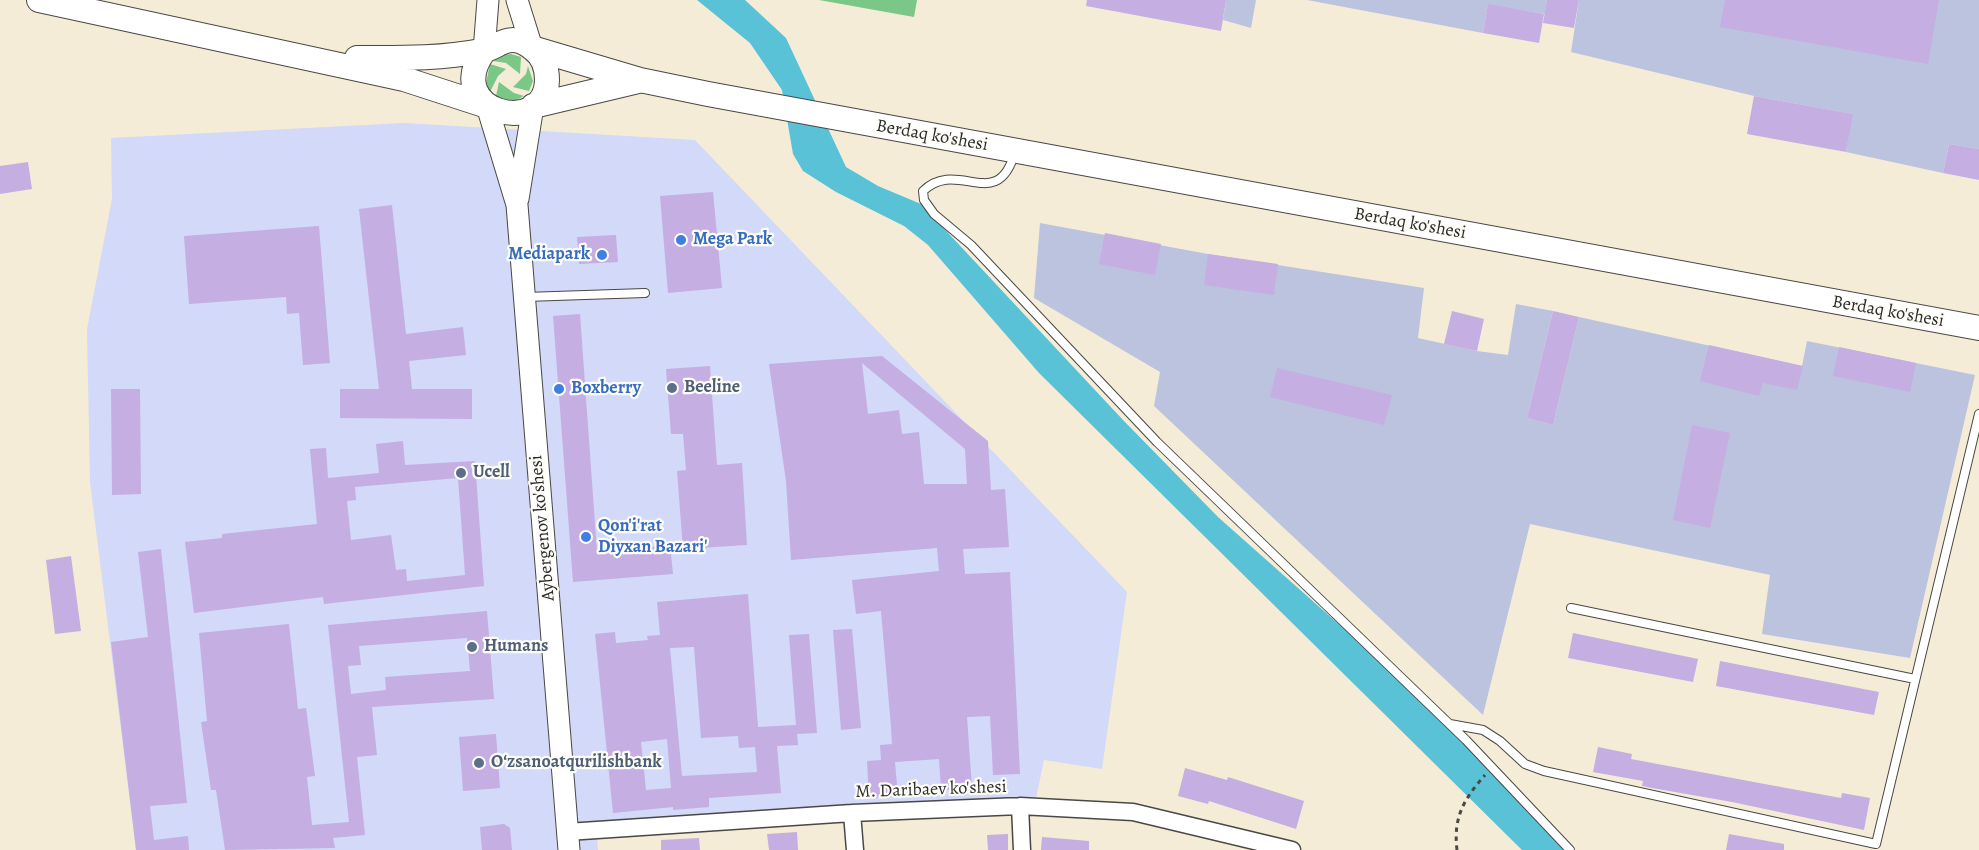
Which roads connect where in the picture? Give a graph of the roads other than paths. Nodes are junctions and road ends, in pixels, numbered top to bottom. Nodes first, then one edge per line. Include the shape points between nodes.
1 (39, 0) edge
2 (488, 0) edge
3 (517, 0) edge
4 (532, 48) junction
5 (484, 51) junction
6 (316, 59) junction
7 (640, 80) junction
8 (487, 106) junction
9 (533, 106) junction
10 (1015, 152) junction
11 (517, 205) junction
12 (645, 293) dead end
13 (525, 297) junction
14 (1979, 328) edge
15 (1979, 414) edge
16 (1571, 608) dead end
17 (1915, 679) junction
18 (1449, 724) junction
19 (1020, 806) junction
20 (852, 813) junction
21 (568, 841) edge
22 (855, 850) edge
23 (1022, 850) edge
24 (1292, 850) edge
25 (1570, 850) edge

1 - 6 main road
2 - 5 street
3 - 4 street
4 - 5 main road via 507,40
4 - 7 main road, Berdaq ko'shesi
4 - 9 main road via 542,58 546,70 544,90
5 - 6 main road via 416,58
5 - 8 main road via 475,67 474,85
6 - 8 main road via 404,79
7 - 9 main road
7 - 10 main road, Berdaq ko'shesi
8 - 9 main road via 510,114
8 - 11 street, Aybergenov ko'shesi
9 - 11 street, Aybergenov ko'shesi
10 - 14 main road, Berdaq ko'shesi
10 - 18 lane via 1011,164 996,182 989,185 956,178 933,182 923,191 924,200 934,214 986,260 1157,442
11 - 13 street, Aybergenov ko'shesi
12 - 13 lane
13 - 21 street, Aybergenov ko'shesi
15 - 17 lane
16 - 17 lane
17 - 18 lane via 1876,844 1544,771 1525,764 1483,730
18 - 25 lane
19 - 20 street, M. Daribaev ko'shesi
19 - 23 street
19 - 24 street, M. Daribaev ko'shesi via 1133,812
20 - 21 street, M. Daribaev ko'shesi
20 - 22 street

